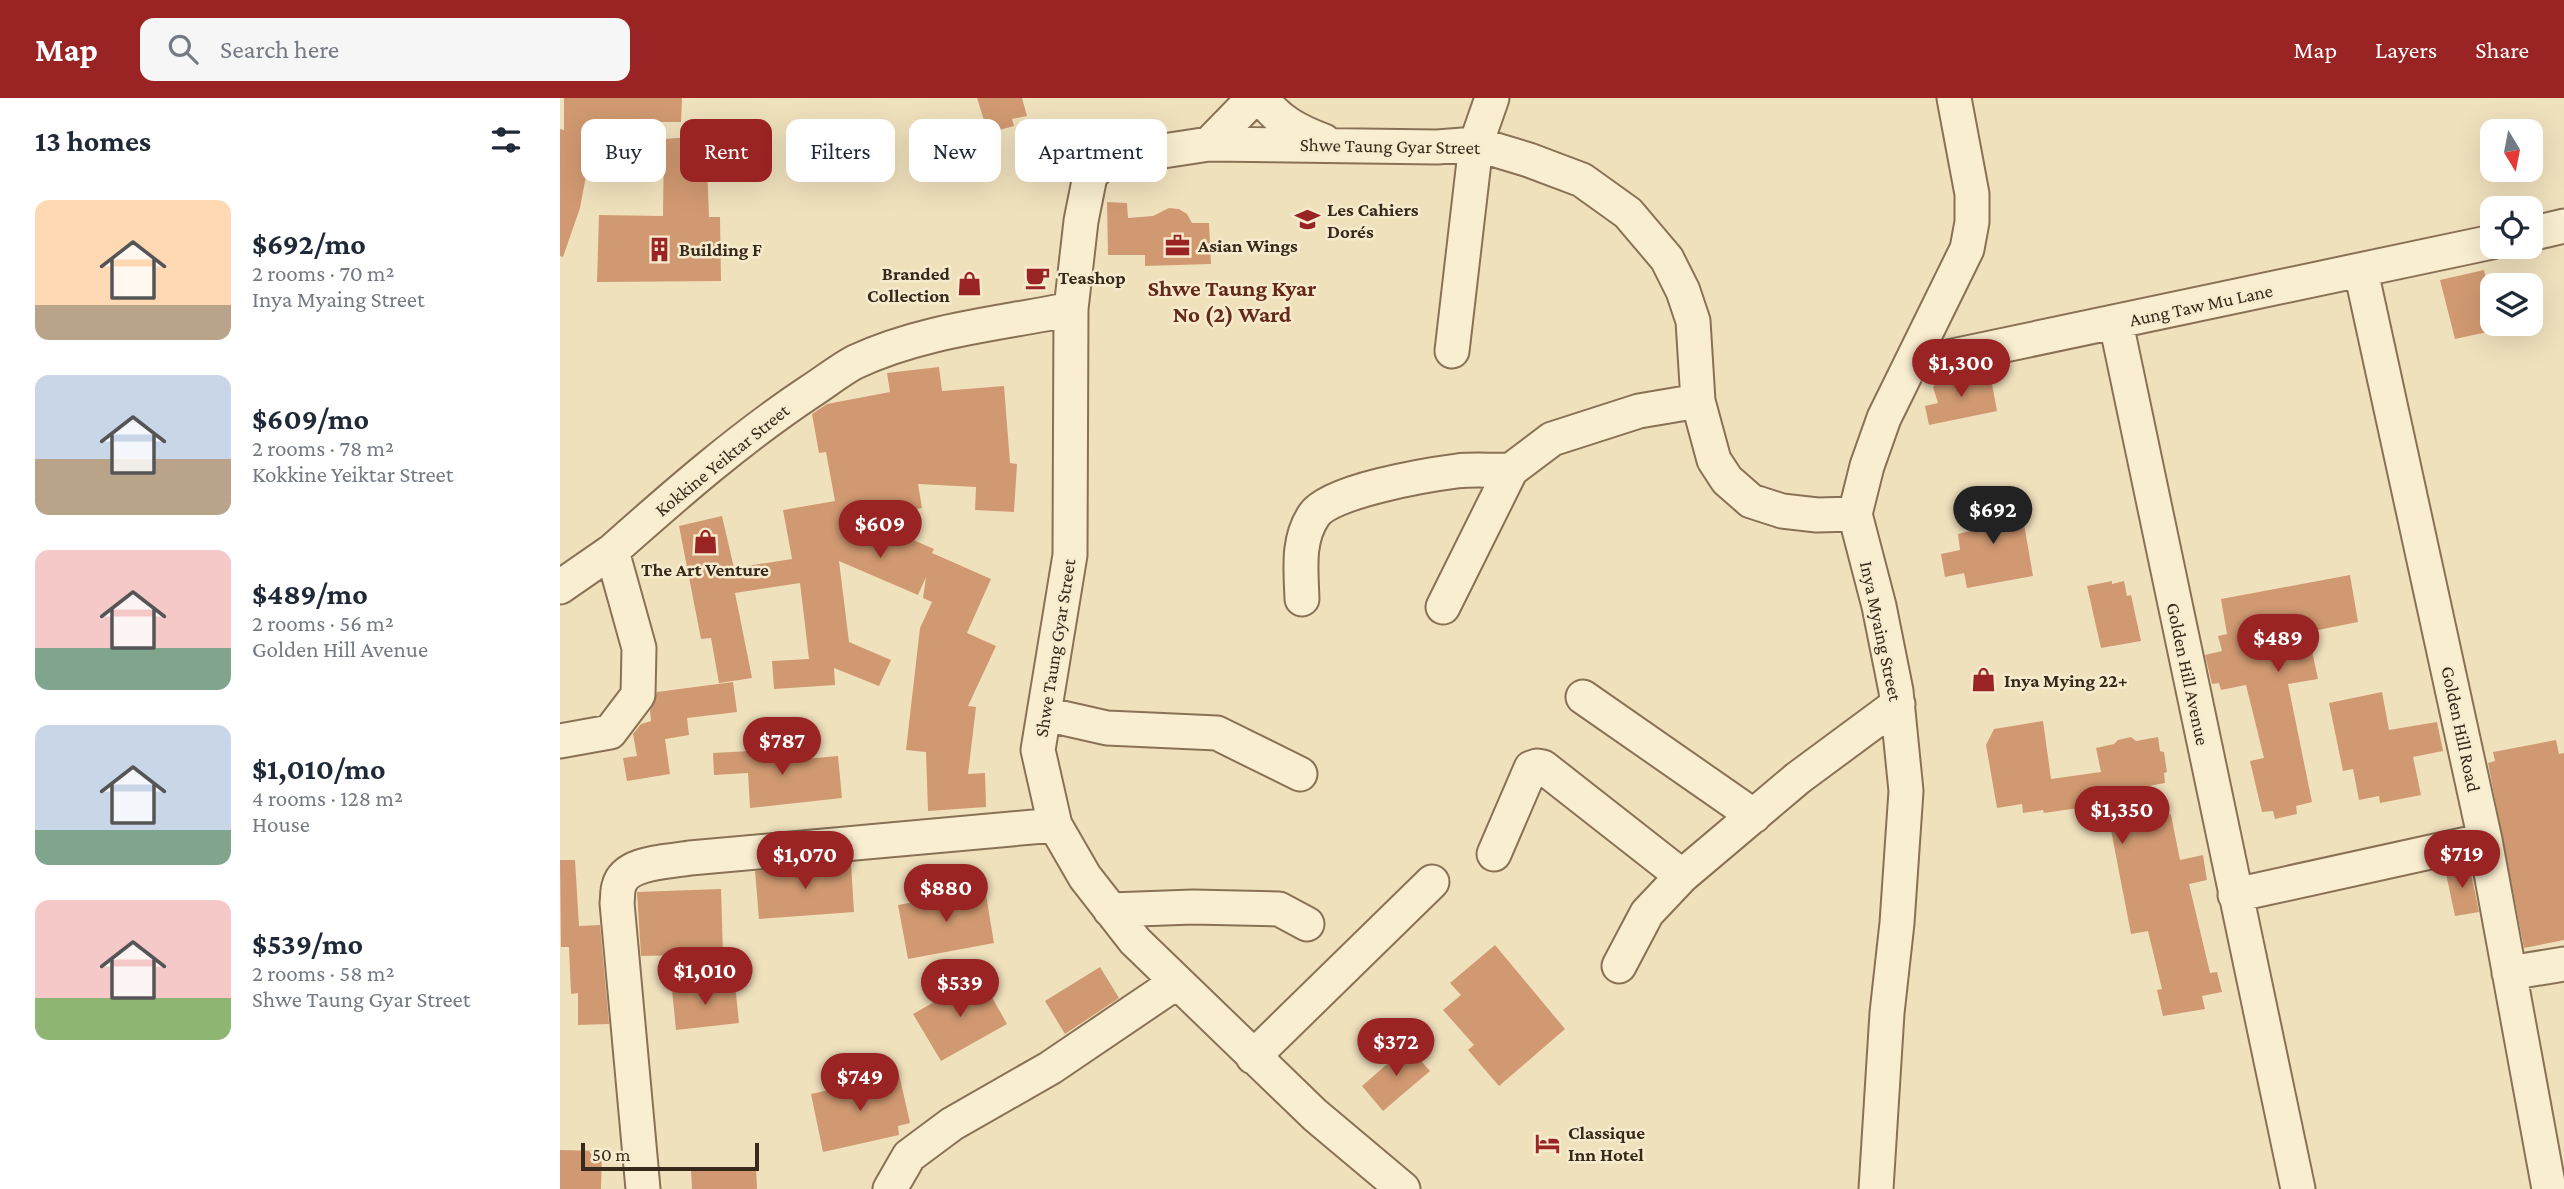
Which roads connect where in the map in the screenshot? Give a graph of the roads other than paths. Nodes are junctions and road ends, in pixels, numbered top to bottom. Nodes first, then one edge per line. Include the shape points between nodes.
1 (1248, 98) edge
2 (1262, 98) edge
3 (1492, 98) edge
4 (1954, 98) edge
5 (1209, 144) junction
6 (1333, 144) junction
7 (1476, 144) junction
8 (2564, 226) edge
9 (2543, 231) edge
10 (2480, 245) edge
11 (2361, 271) junction
12 (1072, 309) junction
13 (2116, 323) junction
14 (1452, 351) dead end
15 (1910, 365) junction
16 (1698, 401) junction
17 (1511, 470) junction
18 (1855, 514) junction
19 (612, 551) junction
20 (560, 587) edge
21 (1302, 599) dead end
22 (1443, 607) dead end
23 (1583, 697) dead end
24 (1898, 705) junction
25 (1045, 714) junction
26 (560, 741) edge
27 (1300, 774) dead end
28 (1754, 816) junction
29 (1055, 825) junction
30 (2485, 840) junction
31 (1494, 854) dead end
32 (1682, 876) junction
33 (1432, 882) dead end
34 (2235, 895) junction
35 (1110, 910) junction
36 (1307, 924) dead end
37 (2564, 964) edge
38 (1619, 966) dead end
39 (2509, 973) junction
40 (1177, 982) junction
41 (1254, 1057) junction
42 (643, 1189) edge
43 (890, 1189) edge
44 (1403, 1189) edge
45 (1876, 1189) edge
46 (2298, 1189) edge
47 (2549, 1189) edge

1 - 5 street via 1246,106
2 - 6 street via 1293,128
3 - 7 street
4 - 15 street, Inya Myaing Street via 1972,194 1972,222 1967,249
5 - 6 street, Shwe Taung Gyar Street
5 - 12 street, Shwe Taung Gyar Street via 1111,159 1090,176
6 - 7 street, Shwe Taung Gyar Street
7 - 14 street
7 - 16 street, Shwe Taung Gyar Street via 1583,180 1628,213 1648,236 1667,260 1693,321
8 - 9 street
10 - 11 street, Aung Taw Mu Lane
11 - 13 street, Aung Taw Mu Lane
11 - 30 street, Golden Hill Road
12 - 19 street, Kokkine Yeiktar Street via 937,334 855,363 743,441
12 - 25 street, Shwe Taung Gyar Street via 1070,555
13 - 15 street, Aung Taw Mu Lane
13 - 34 street, Golden Hill Avenue
15 - 18 street, Inya Myaing Street via 1879,430
16 - 17 street via 1639,411 1552,439
16 - 18 street, Shwe Taung Gyar Street via 1714,460 1727,480 1751,501 1782,511
17 - 21 street via 1445,473 1382,485 1322,504 1301,545
17 - 22 street
18 - 24 street, Inya Myaing Street
19 - 20 street, Kokkine Yeiktar Street
19 - 26 street via 639,648 638,695 610,732
23 - 28 street
24 - 28 street
24 - 45 street, Inya Myaing Street via 1905,820
25 - 27 street via 1107,728 1217,733
25 - 29 street, Shwe Taung Gyar Street via 1038,750
28 - 32 street
29 - 35 street, Shwe Taung Gyar Street
29 - 42 street via 690,859 635,868 625,875 617,903
30 - 34 street
30 - 39 street, Golden Hill Road
31 - 32 street via 1531,768 1537,766
32 - 38 street via 1647,913
33 - 41 street
34 - 46 street, Golden Hill Avenue
35 - 36 street via 1279,909
35 - 40 street, Shwe Taung Gyar Street
37 - 39 street
39 - 47 street, Golden Hill Road
40 - 41 street, Shwe Taung Gyar Street
40 - 43 street via 1050,1068 941,1132 909,1156
41 - 44 street, Shwe Taung Gyar Street

